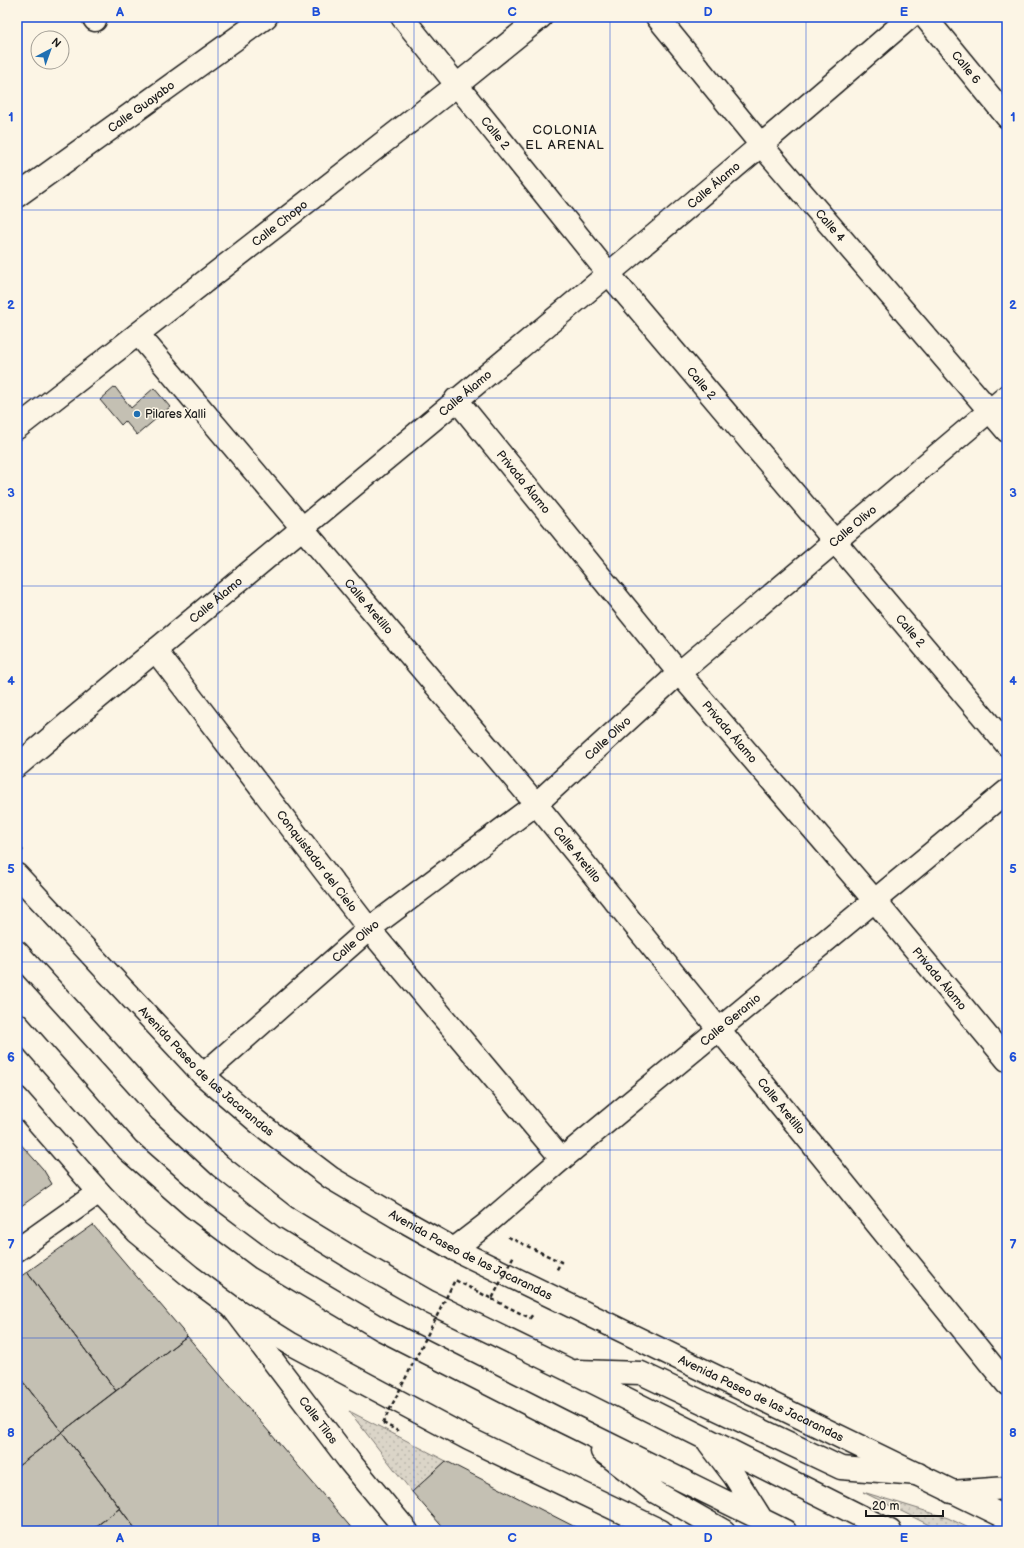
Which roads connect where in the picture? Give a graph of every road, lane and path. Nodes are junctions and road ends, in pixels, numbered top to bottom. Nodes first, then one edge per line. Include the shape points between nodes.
1 (266, 17) edge
2 (402, 17) edge
3 (541, 17) edge
4 (657, 17) edge
5 (910, 17) edge
6 (925, 17) edge
7 (457, 86) junction
8 (1007, 117) edge
9 (762, 146) junction
10 (17, 196) edge
11 (608, 273) junction
12 (138, 334) junction
13 (1007, 396) edge
14 (456, 399) junction
15 (990, 410) junction
16 (17, 428) edge
17 (1007, 431) edge
18 (302, 527) junction
19 (834, 541) junction
20 (154, 650) junction
21 (680, 673) junction
22 (1007, 745) edge
23 (17, 766) edge
24 (1007, 791) edge
25 (536, 804) junction
26 (17, 875) edge
27 (875, 901) junction
28 (369, 929) junction
29 (17, 952) edge
30 (17, 1024) edge
31 (719, 1030) junction
32 (1007, 1060) edge
33 (203, 1075) junction
34 (17, 1098) edge
35 (562, 1159) junction
36 (99, 1192) junction
37 (484, 1226) junction
38 (454, 1249) junction
39 (17, 1250) edge
40 (514, 1255) dead end
41 (561, 1262) dead end
42 (492, 1299) junction
43 (232, 1307) junction
44 (530, 1318) dead end
45 (571, 1371) junction
46 (1007, 1384) edge
47 (562, 1421) junction
48 (383, 1423) dead end
49 (706, 1439) junction
50 (918, 1474) junction
51 (735, 1477) junction
52 (783, 1477) junction
53 (685, 1481) junction
54 (1007, 1488) edge
55 (952, 1492) junction
56 (1007, 1518) edge
57 (762, 1520) junction
58 (407, 1531) edge
59 (661, 1531) edge
60 (724, 1531) edge
61 (785, 1531) edge
62 (890, 1531) edge

1 - 10 main road, Calle Guayabo
2 - 7 main road, Calle 2
3 - 7 main road, Calle Chopo
4 - 9 main road, Calle 4
5 - 9 main road, Calle Álamo
6 - 8 main road, Calle 6
7 - 11 main road, Calle 2
7 - 12 main road, Calle Chopo
9 - 11 main road, Calle Álamo
9 - 15 main road, Calle 4
11 - 14 main road, Calle Álamo
11 - 19 main road, Calle 2
12 - 16 main road, Calle Chopo
12 - 18 main road, Calle Aretillo
13 - 15 main road, Calle Olivo
14 - 18 main road, Calle Álamo
14 - 21 main road, Privada Álamo
15 - 17 main road, Calle 4
15 - 19 main road, Calle Olivo
18 - 20 main road, Calle Álamo
18 - 25 main road, Calle Aretillo
19 - 21 main road, Calle Olivo
19 - 22 main road, Calle 2
20 - 23 main road, Calle Álamo
20 - 28 main road, Conquistador del Cielo
21 - 25 main road, Calle Olivo
21 - 27 main road, Privada Álamo
24 - 27 main road, Calle Geranio
25 - 28 main road, Calle Olivo
25 - 31 main road, Calle Aretillo
26 - 33 main road, Avenida Paseo de las Jacarandas
27 - 31 main road, Calle Geranio
27 - 32 main road, Privada Álamo
28 - 33 main road, Calle Olivo
28 - 35 main road, Conquistador del Cielo
29 - 45 main road via 161,1111 220,1166 284,1216 429,1302
30 - 47 main road via 128,1150 192,1207 260,1258 381,1329
31 - 35 main road, Calle Geranio
31 - 46 main road, Calle Aretillo
33 - 38 main road, Avenida Paseo de las Jacarandas via 260,1124 331,1178
34 - 36 main road
35 - 37 main road, Calle Geranio
36 - 39 main road
36 - 43 main road via 138,1232
37 - 38 main road, Calle Geranio
37 - 41 path
38 - 50 main road, Avenida Paseo de las Jacarandas
40 - 42 path, bridge
42 - 44 path
42 - 48 path, bridge via 455,1280
43 - 58 main road, Calle Tilos via 350,1462
43 - 59 main road via 291,1344 469,1439
45 - 49 main road
45 - 50 main road via 641,1373 841,1468
47 - 53 main road
47 - 60 main road via 657,1493
49 - 51 main road
49 - 52 main road
50 - 55 main road, Avenida Paseo de las Jacarandas
51 - 52 main road
51 - 53 main road
51 - 57 main road
52 - 62 main road
53 - 57 main road
54 - 55 main road
55 - 56 main road, Avenida Paseo de las Jacarandas
57 - 61 main road

